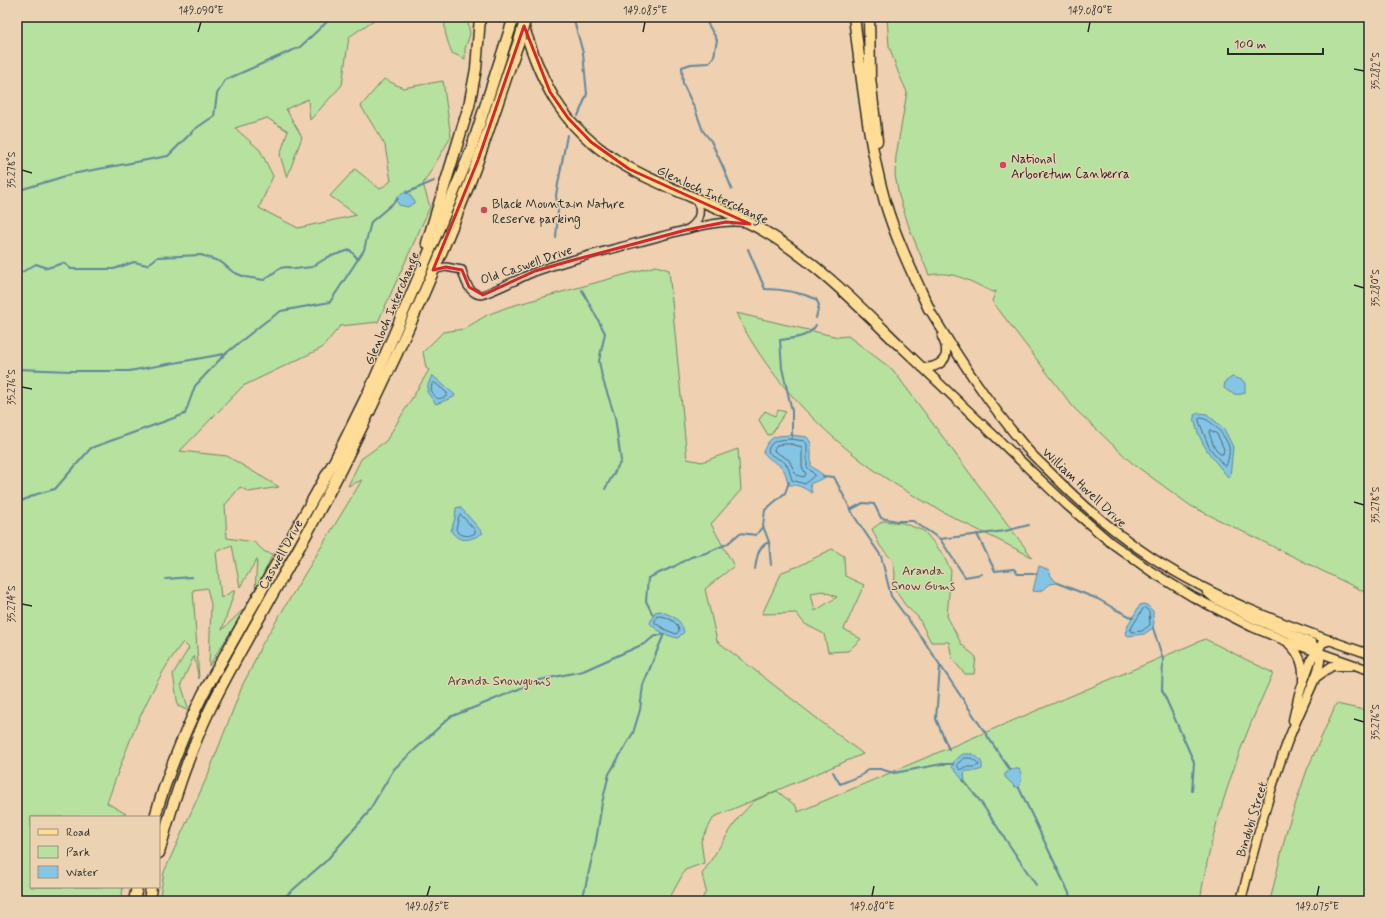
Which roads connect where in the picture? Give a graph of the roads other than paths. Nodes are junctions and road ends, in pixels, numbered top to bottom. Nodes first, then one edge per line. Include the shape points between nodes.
1 (480, 17) edge
2 (526, 17) edge
3 (854, 17) edge
4 (869, 17) edge
5 (516, 18) edge
6 (690, 197) junction
7 (750, 224) junction
8 (686, 230) junction
9 (897, 235) junction
10 (433, 270) junction
11 (929, 309) junction
12 (392, 338) junction
13 (898, 344) joint
14 (922, 367) junction
15 (306, 512) joint
16 (1196, 583) junction
17 (1331, 640) junction
18 (1286, 641) junction
19 (1318, 652) junction
20 (1369, 654) edge
21 (1357, 666) junction
22 (1369, 670) edge
23 (1315, 678) junction
24 (1299, 694) junction
25 (1287, 744) junction
26 (155, 816) edge
27 (160, 849) edge
28 (137, 888) edge
29 (151, 888) edge
30 (134, 901) edge
31 (149, 901) edge
32 (1241, 901) edge

1 - 12 highway via 476,69 465,122 428,240 396,321
2 - 10 highway, Glenloch Interchange, bridge via 478,160
3 - 9 highway via 870,138 886,203
4 - 9 highway via 872,107
5 - 6 highway, Glenloch Interchange via 546,84 561,110 582,134 618,163
5 - 12 highway, Glenloch Interchange via 470,153
6 - 7 highway, Glenloch Interchange
6 - 8 street via 698,203 699,215 695,224
7 - 8 street, Old Caswell Drive via 726,222
7 - 13 highway, Glenloch Interchange via 775,238 833,282
8 - 10 street, Old Caswell Drive via 550,266 483,295 469,288 462,270 446,267
9 - 11 highway
10 - 27 highway, Caswell Drive via 386,377 339,474 209,711 175,796
11 - 14 main road via 946,346 946,354 944,360 936,366
11 - 16 main road, William Hovell Drive via 978,386 1029,451 1066,489 1118,534 1152,558
12 - 15 highway, Glenloch Interchange via 360,411
13 - 14 main road, Glenloch Interchange
14 - 18 main road, William Hovell Drive via 1067,505 1115,546 1193,597
15 - 26 highway, Caswell Drive via 217,667 193,714
16 - 17 main road, William Hovell Drive via 1250,609
16 - 19 main road via 1215,599 1252,618 1312,642
17 - 19 main road via 1322,643
17 - 20 main road, William Hovell Drive
18 - 19 main road, William Hovell Drive
18 - 24 main road via 1295,649 1302,667 1303,679
19 - 21 main road, William Hovell Drive
19 - 23 main road, Bindubi Street via 1320,662
19 - 24 main road, Bindubi Street via 1312,658
21 - 22 main road, William Hovell Drive
21 - 23 main road via 1332,666
23 - 25 main road, Bindubi Street
24 - 25 main road, Bindubi Street
25 - 32 main road, Bindubi Street via 1259,831
28 - 30 highway
29 - 31 highway

